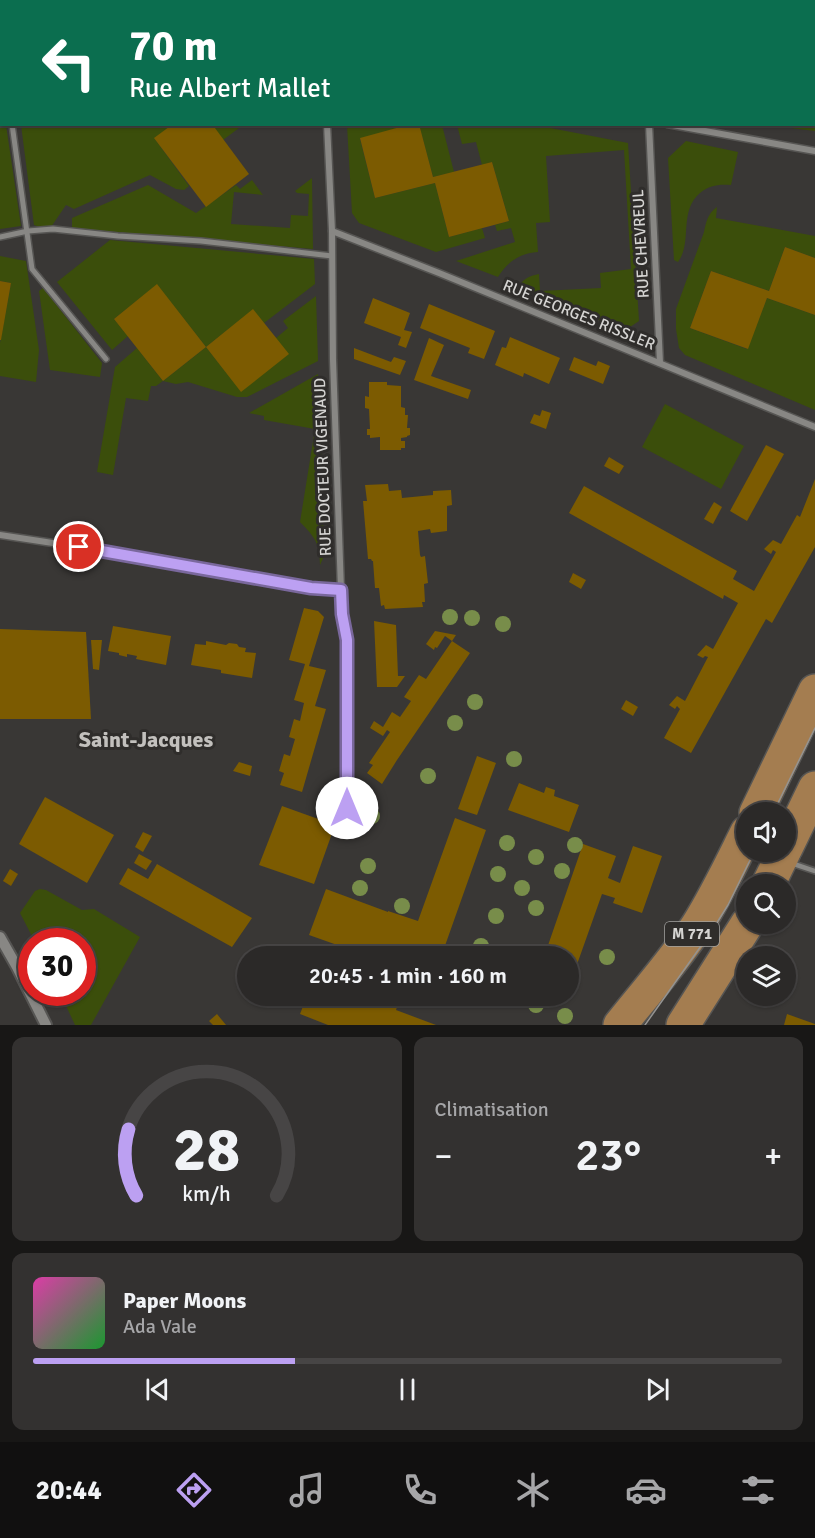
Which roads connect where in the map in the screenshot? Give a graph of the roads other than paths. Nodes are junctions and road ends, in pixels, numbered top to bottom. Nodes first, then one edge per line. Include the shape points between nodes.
1 (12, 126) edge
2 (327, 126) edge
3 (649, 126) edge
4 (678, 126) edge
5 (815, 151) edge
6 (28, 231) junction
7 (332, 231) junction
8 (0, 237) edge
9 (332, 256) junction
10 (106, 359) dead end
11 (660, 363) junction
12 (815, 427) edge
13 (0, 535) edge
14 (341, 590) junction
15 (815, 691) edge
16 (815, 788) edge
17 (761, 802) edge
18 (347, 808) dead end
19 (796, 828) edge
20 (736, 855) edge
21 (784, 862) edge
22 (815, 871) edge
23 (741, 934) edge
24 (0, 937) edge
25 (46, 1025) edge
26 (620, 1025) edge
27 (683, 1025) edge

1 - 6 street
2 - 7 street, RUE DOCTEUR VIGENAUD
3 - 11 street, RUE CHEVREUL
4 - 5 street
6 - 8 street
6 - 9 street via 53,229
6 - 10 street via 32,269
7 - 9 street, RUE DOCTEUR VIGENAUD
7 - 11 street, RUE GEORGES RISSLER
9 - 14 street, RUE DOCTEUR VIGENAUD
11 - 12 street, RUE GEORGES RISSLER
13 - 14 street
14 - 18 street, RUE DOCTEUR VIGENAUD via 347,640
15 - 17 main road
16 - 19 main road
20 - 26 main road, M 771 via 695,929
21 - 22 lane
23 - 27 main road, M 771
24 - 25 street

